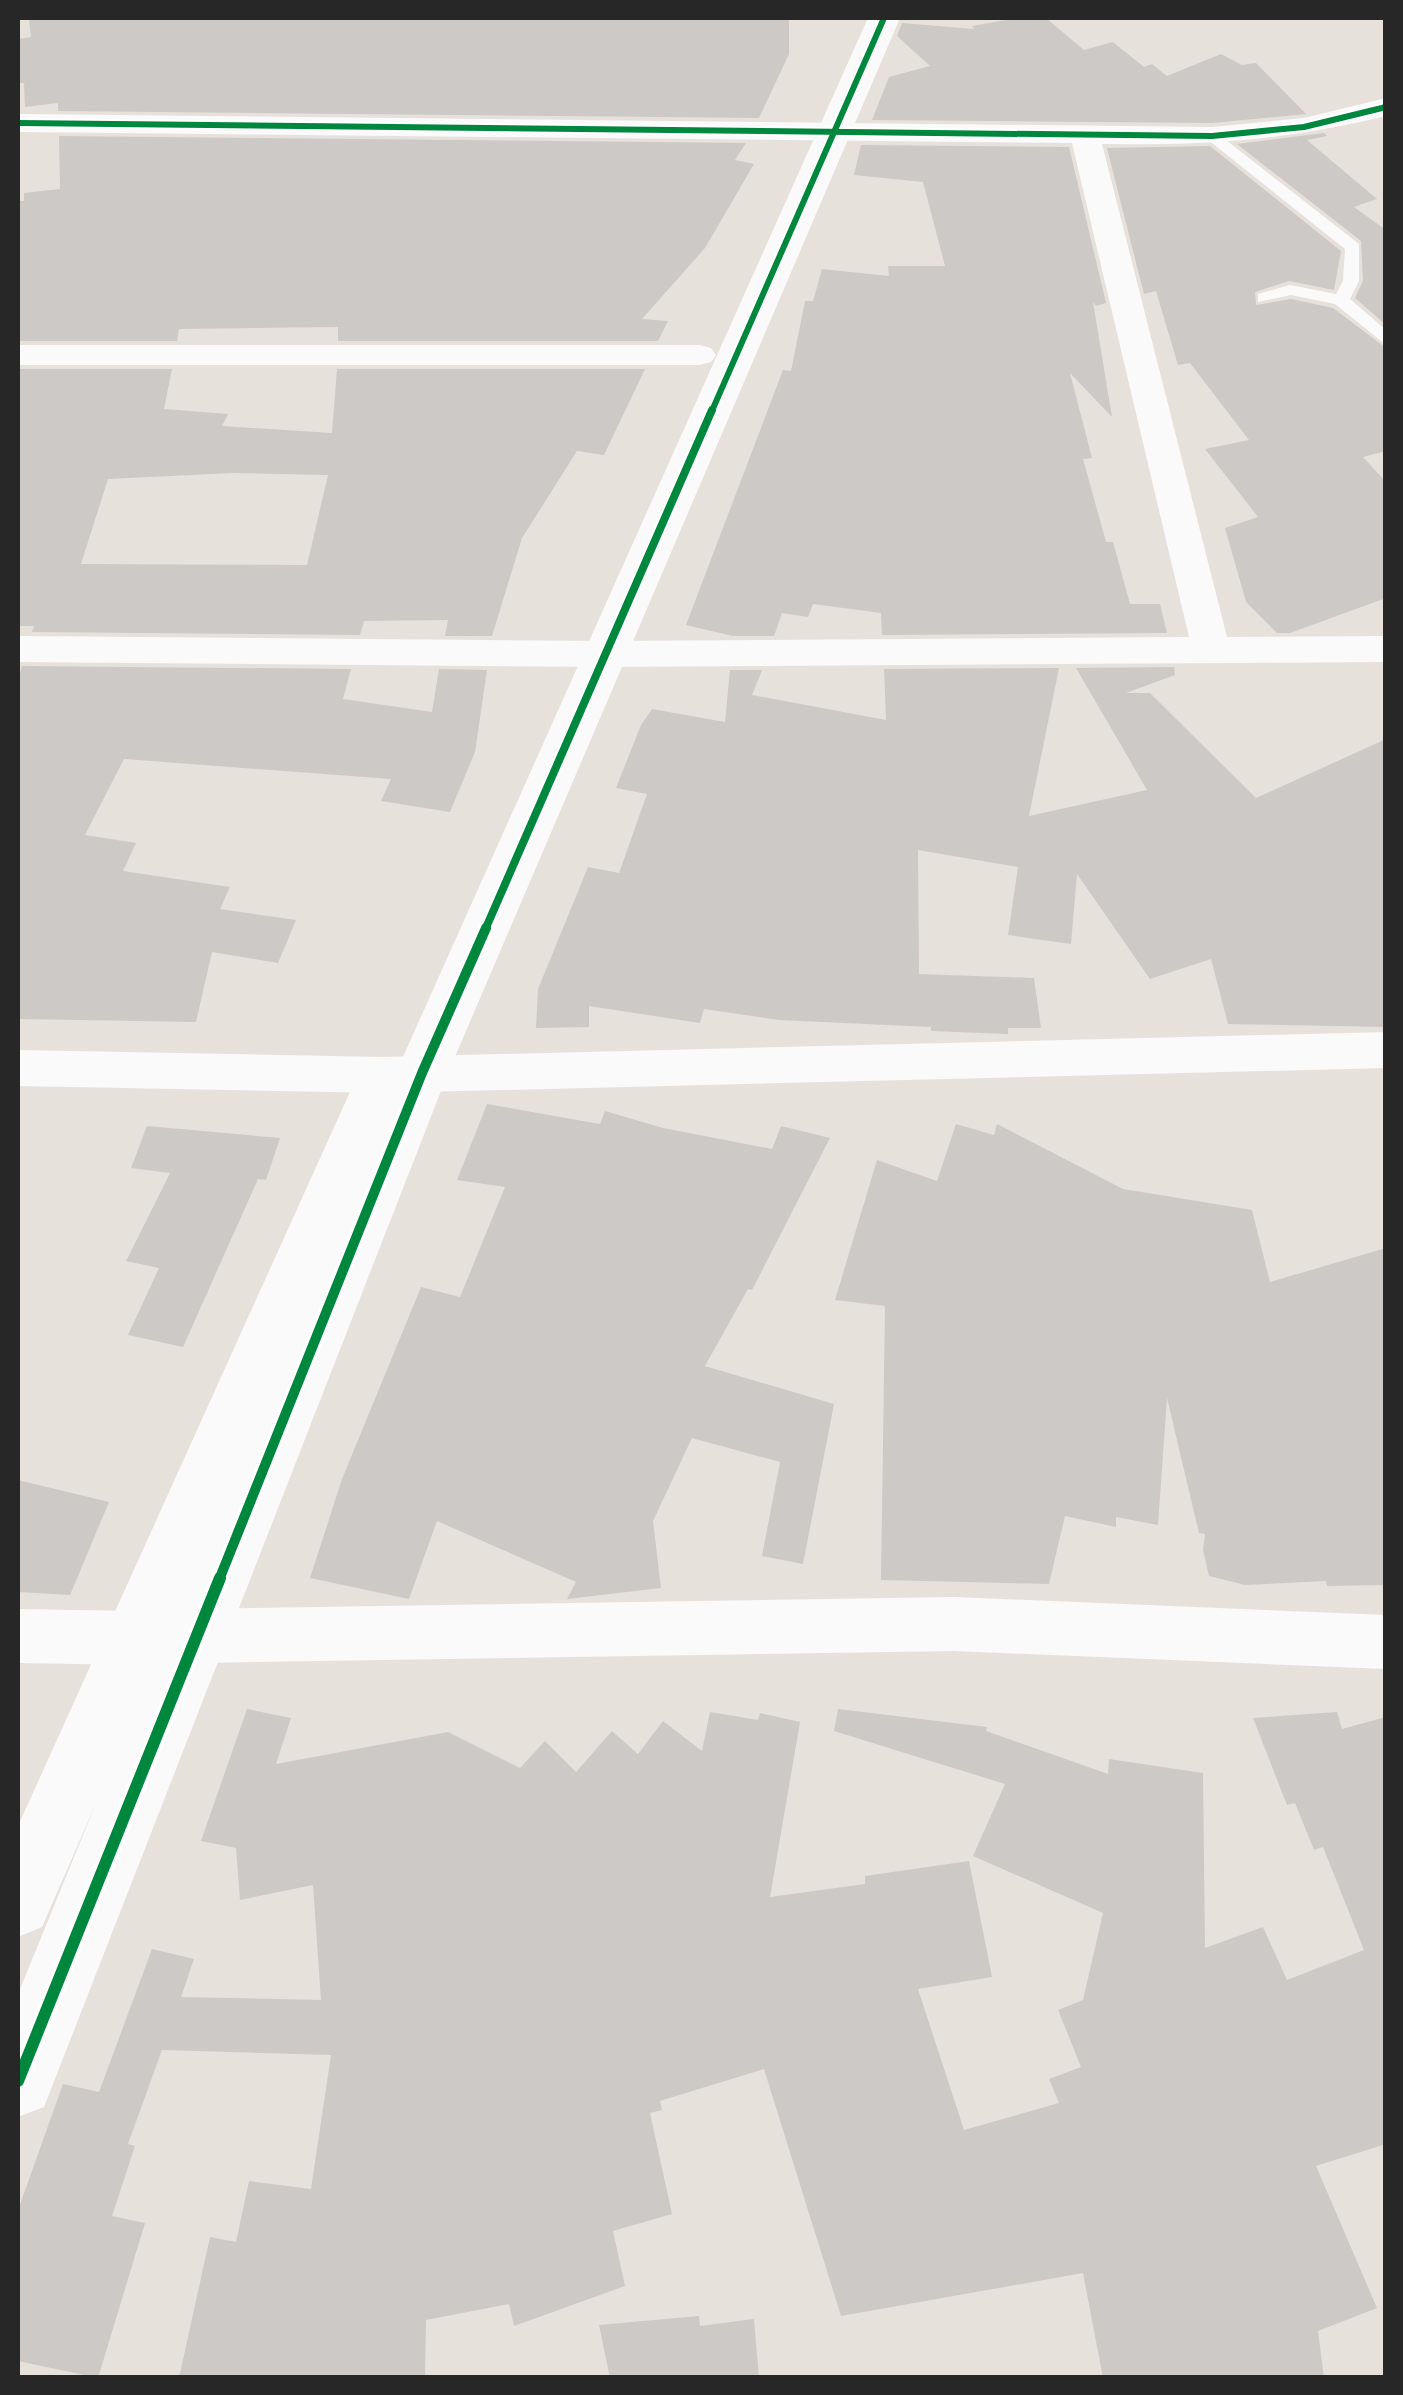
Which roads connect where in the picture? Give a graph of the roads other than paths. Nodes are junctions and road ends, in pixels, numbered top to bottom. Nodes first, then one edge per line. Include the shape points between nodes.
1 (846, 18) edge
2 (884, 18) edge
3 (1386, 107) edge
4 (18, 123) edge
5 (815, 131) junction
6 (1085, 134) junction
7 (1212, 136) junction
8 (1264, 298) dead end
9 (1341, 300) junction
10 (1386, 340) edge
11 (18, 355) edge
12 (699, 355) junction
13 (18, 649) edge
14 (1386, 649) edge
15 (1210, 650) junction
16 (587, 653) junction
17 (1386, 1050) edge
18 (18, 1068) edge
19 (403, 1074) junction
20 (18, 1636) edge
21 (196, 1636) junction
22 (134, 1638) junction
23 (1386, 1642) edge
24 (18, 1902) edge
25 (18, 2080) edge

1 - 5 street
2 - 5 street
3 - 7 street via 1304,127
4 - 5 street
5 - 6 street
5 - 12 street
5 - 16 street
6 - 7 street
6 - 15 street
7 - 9 lane via 1353,248 1351,281
8 - 9 lane via 1290,290
9 - 10 lane
11 - 12 street
12 - 16 street
13 - 16 street
14 - 15 street
15 - 16 street
16 - 19 street
17 - 19 street
18 - 19 street
19 - 21 street
19 - 22 street
20 - 22 street
21 - 23 street via 954,1624
21 - 25 street
22 - 24 street

